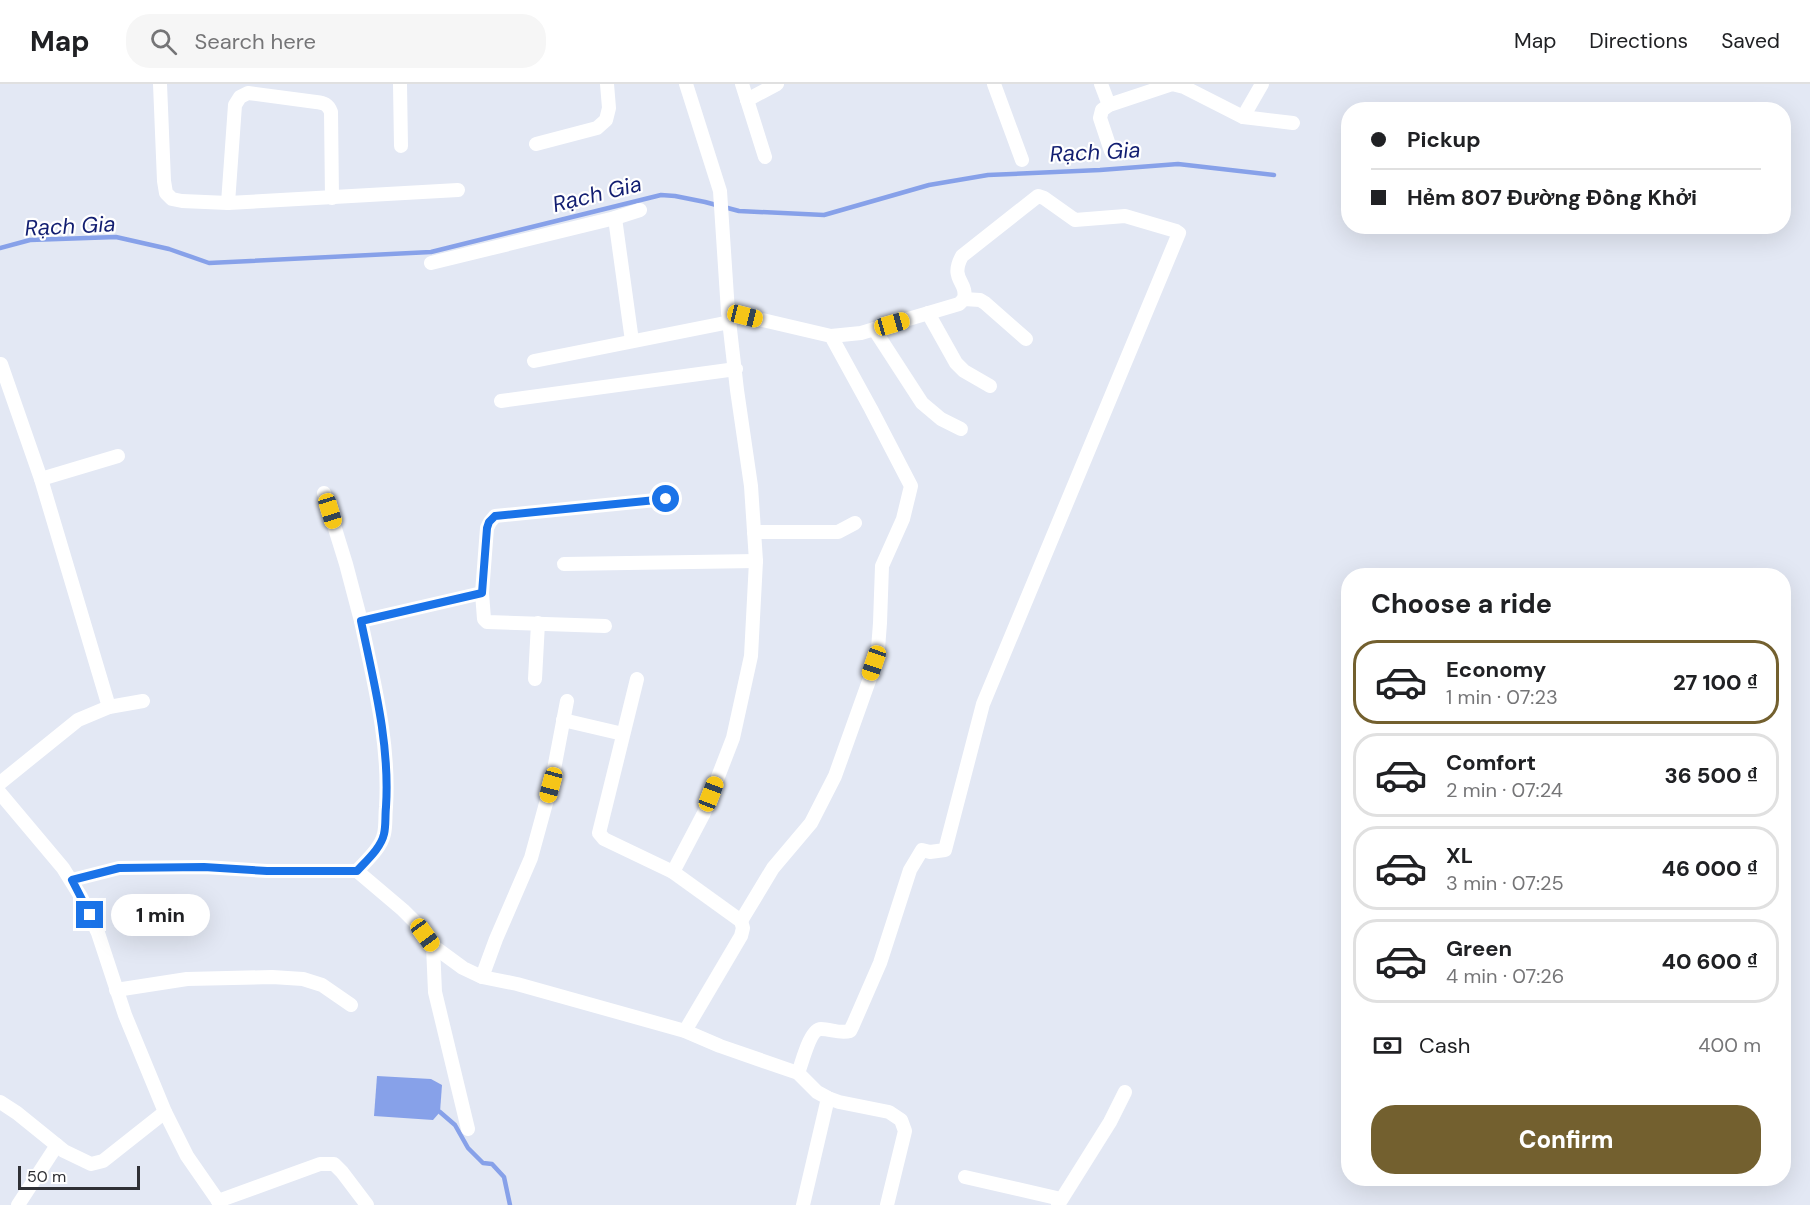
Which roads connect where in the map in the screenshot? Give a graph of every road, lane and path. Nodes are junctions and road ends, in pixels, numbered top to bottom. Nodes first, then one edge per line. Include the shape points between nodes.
1 (160, 84) edge
2 (400, 84) edge
3 (607, 84) edge
4 (686, 84) edge
5 (742, 84) edge
6 (777, 84) edge
7 (994, 84) edge
8 (1101, 84) edge
9 (1262, 84) edge
10 (747, 100) junction
11 (1109, 105) junction
12 (1243, 117) junction
13 (1293, 123) dead end
14 (536, 144) dead end
15 (401, 146) dead end
16 (1111, 151) dead end
17 (765, 157) dead end
18 (1022, 160) dead end
19 (458, 190) dead end
20 (332, 198) junction
21 (228, 202) junction
22 (640, 210) dead end
23 (615, 218) junction
24 (431, 263) dead end
25 (964, 299) junction
26 (928, 313) junction
27 (729, 317) junction
28 (874, 329) junction
29 (831, 336) junction
30 (1026, 339) dead end
31 (632, 341) junction
32 (534, 361) dead end
33 (1, 364) edge
34 (736, 369) junction
35 (990, 386) dead end
36 (501, 401) dead end
37 (961, 429) dead end
38 (118, 456) dead end
39 (41, 478) junction
40 (324, 493) dead end
41 (666, 499) dead end
42 (855, 523) dead end
43 (754, 532) junction
44 (756, 561) junction
45 (564, 564) dead end
46 (482, 593) junction
47 (361, 621) junction
48 (537, 622) junction
49 (605, 626) dead end
50 (535, 679) dead end
51 (637, 679) dead end
52 (143, 701) dead end
53 (567, 701) dead end
54 (110, 707) junction
55 (563, 720) junction
56 (623, 734) junction
57 (0, 783) edge
58 (0, 793) edge
59 (357, 871) junction
60 (674, 872) junction
61 (72, 880) junction
62 (741, 921) junction
63 (433, 946) junction
64 (482, 977) junction
65 (116, 990) junction
66 (351, 1005) dead end
67 (685, 1031) junction
68 (798, 1073) junction
69 (1125, 1092) dead end
70 (828, 1098) junction
71 (0, 1102) edge
72 (165, 1112) junction
73 (468, 1129) dead end
74 (57, 1145) junction
75 (965, 1177) dead end
76 (1059, 1202) edge
77 (219, 1203) edge
78 (18, 1205) edge
79 (367, 1205) edge
80 (803, 1205) edge
81 (887, 1205) edge

1 - 21 street via 166,193 182,201
2 - 15 street
3 - 14 street via 609,108 606,120 597,128
4 - 27 street via 720,191
5 - 10 street
6 - 10 street
7 - 18 street
8 - 11 street
9 - 12 street
10 - 17 street
11 - 12 street via 1172,84
11 - 16 street via 1100,118
12 - 13 street
19 - 20 street
20 - 21 street
20 - 21 street via 329,107 324,103 248,93 235,105
22 - 23 street
23 - 24 street
23 - 31 street
25 - 26 street
25 - 30 street via 985,303
25 - 68 street via 956,274 962,256 1038,196 1075,220 1125,216 1179,233 983,704 945,850 922,850 910,870 880,963 850,1031 816,1030
26 - 28 street
26 - 35 street via 956,363
27 - 29 street
27 - 31 street
27 - 34 street
28 - 29 street
28 - 37 street via 922,403
29 - 62 street via 911,486 903,519 882,566 878,649 835,776 811,823 773,868
31 - 32 street
33 - 39 street
34 - 36 street
34 - 43 street
38 - 39 street
39 - 54 street
40 - 47 street
41 - 46 street via 495,516 487,528
42 - 43 street via 838,532
43 - 44 street
44 - 45 street
44 - 60 street via 752,656 733,738 704,813
46 - 47 street
46 - 48 street via 487,622
47 - 59 street via 386,752 387,792 384,836
48 - 49 street
48 - 50 street
51 - 56 street
52 - 54 street
53 - 55 street
54 - 57 street via 67,727
55 - 56 street
55 - 64 street via 531,858
56 - 60 street via 600,836
58 - 61 street
59 - 61 street via 119,868
59 - 63 street via 404,910
60 - 62 street
61 - 65 street via 98,933
62 - 67 street via 741,936
63 - 64 street
63 - 73 street via 435,992
64 - 67 street
65 - 66 street via 187,979 272,977 322,985
65 - 72 street
67 - 68 street
68 - 70 street
69 - 76 street
70 - 80 street
70 - 81 street via 889,1113 901,1120 905,1131
71 - 74 street
72 - 74 street via 103,1161 91,1164
72 - 77 street via 187,1156
74 - 78 street
75 - 76 street
77 - 79 street via 320,1164 334,1164

